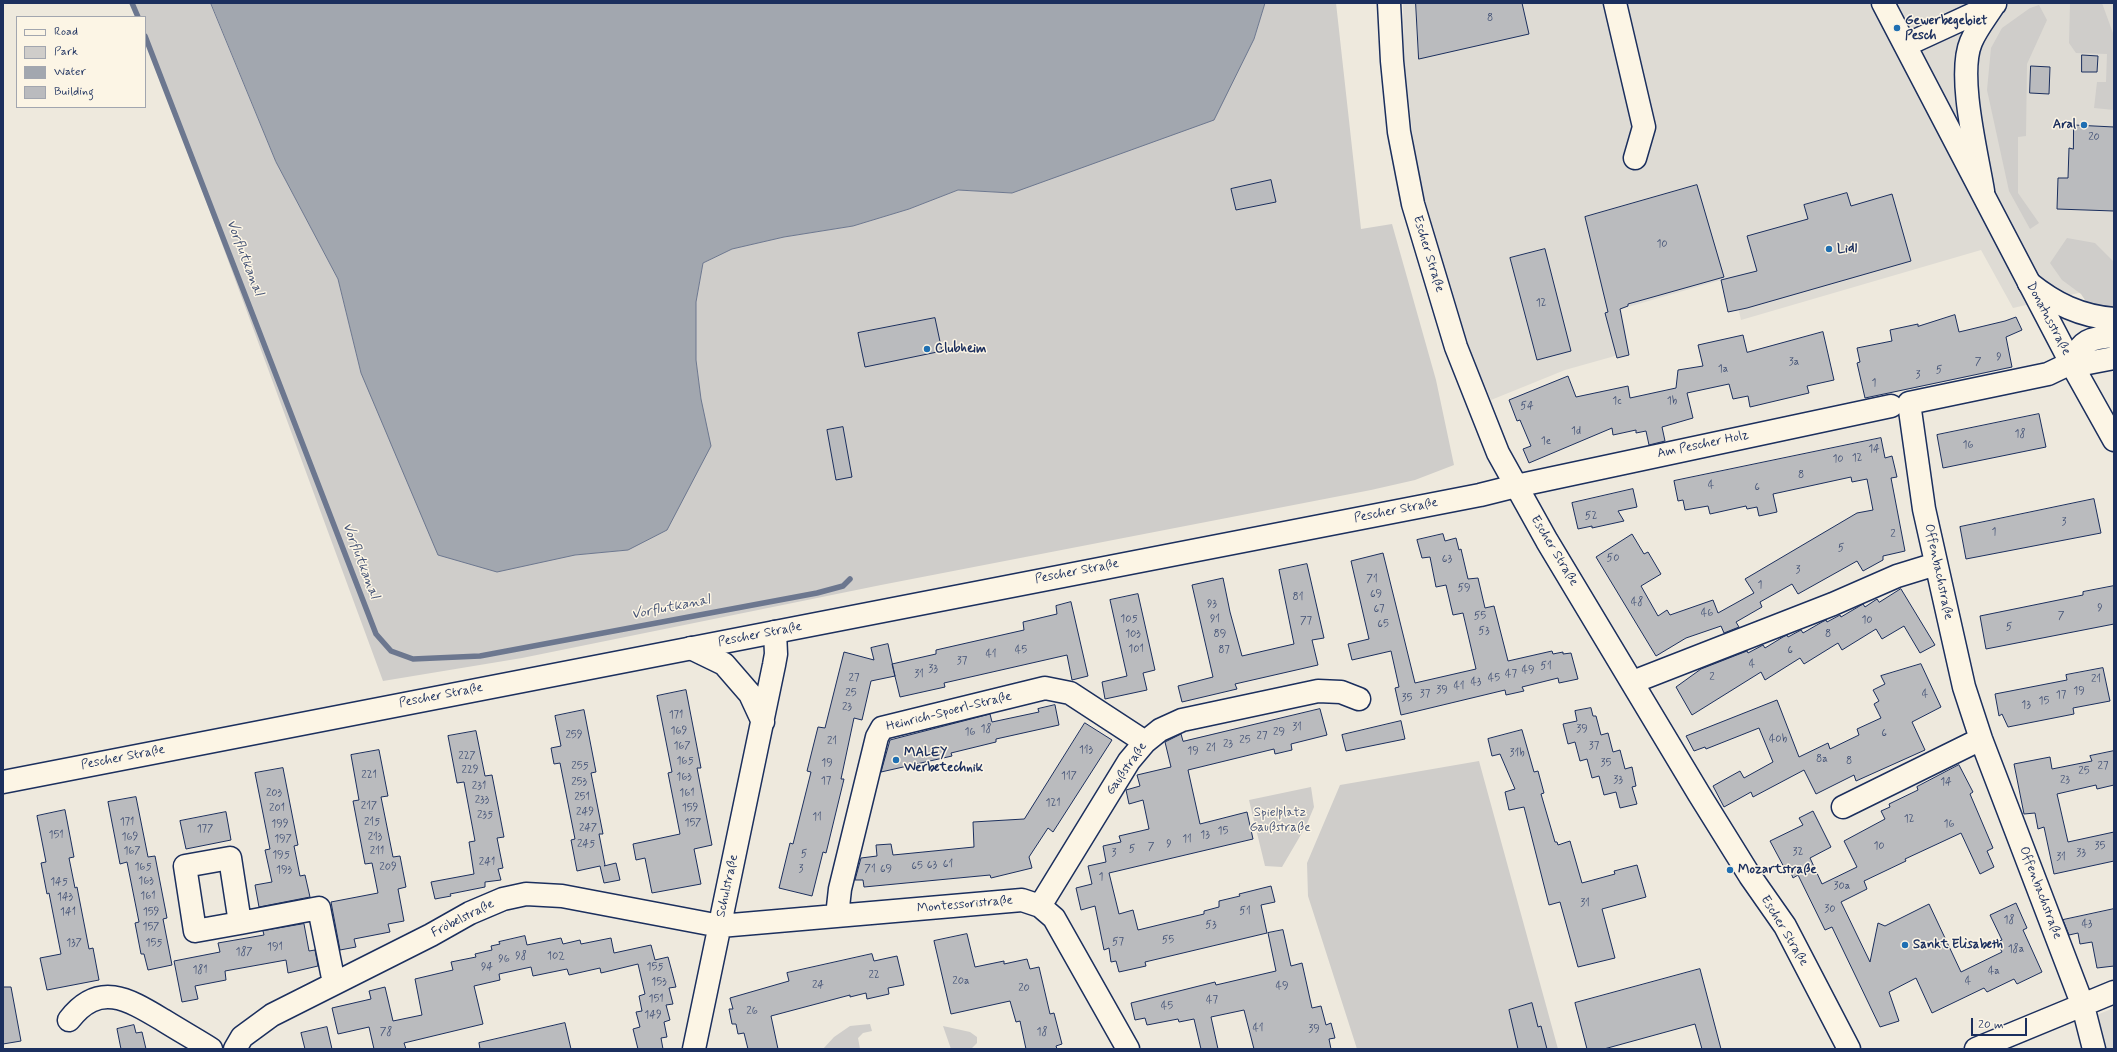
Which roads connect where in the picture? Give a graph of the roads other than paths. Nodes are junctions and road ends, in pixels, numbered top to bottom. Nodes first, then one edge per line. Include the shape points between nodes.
1 (1389, 3) edge
2 (1615, 3) edge
3 (1883, 3) edge
4 (1995, 3) edge
5 (1906, 45) junction
6 (1635, 158) dead end
7 (1984, 196) junction
8 (2029, 283) junction
9 (2114, 319) edge
10 (2114, 336) edge
11 (2114, 358) edge
12 (2071, 363) junction
13 (1900, 404) junction
14 (2114, 440) edge
15 (1516, 486) junction
16 (1936, 564) junction
17 (775, 632) junction
18 (691, 648) junction
19 (1633, 682) junction
20 (1359, 699) dead end
21 (763, 722) junction
22 (1981, 739) junction
23 (1145, 742) junction
24 (3, 782) edge
25 (1843, 807) dead end
26 (1040, 906) junction
27 (837, 916) junction
28 (240, 923) dead end
29 (720, 926) junction
30 (334, 983) junction
31 (2114, 992) edge
32 (2082, 1006) junction
33 (69, 1020) dead end
34 (211, 1049) edge
35 (235, 1049) edge
36 (694, 1049) edge
37 (1128, 1049) edge
38 (1849, 1049) edge
39 (1976, 1049) edge
40 (2094, 1049) edge

1 - 15 main road, Escher Straße via 1399,132 1413,204 1456,347 1498,453
2 - 6 main road via 1644,127
3 - 5 main road, Donatusstraße
4 - 5 main road
4 - 7 main road, Donatusstraße via 1971,43 1967,57 1966,81
5 - 7 main road, Donatusstraße
7 - 8 main road, Donatusstraße
8 - 9 main road via 2070,310
8 - 12 main road, Donatusstraße
10 - 12 main road via 2095,338 2084,343 2079,347
11 - 12 main road
12 - 13 main road, Am Pescher Holz via 2048,374
12 - 14 main road, Donatusstraße
13 - 15 main road, Am Pescher Holz
13 - 16 main road, Offenbachstraße
15 - 17 main road, Pescher Straße
15 - 19 main road, Escher Straße
16 - 19 main road via 1897,576 1833,604
16 - 22 main road, Offenbachstraße via 1964,687
17 - 18 main road, Pescher Straße
17 - 21 main road, Schulstraße via 776,654
18 - 21 main road via 724,664 750,694
18 - 24 main road, Pescher Straße
19 - 38 main road, Escher Straße via 1742,863 1785,926
20 - 23 main road, Gaußstraße via 1341,692 1318,691 1182,720 1160,730
21 - 29 main road, Schulstraße
22 - 25 main road
22 - 32 main road, Offenbachstraße
23 - 26 main road, Gaußstraße via 1129,761
23 - 27 main road, Heinrich-Spoerl-Straße via 1070,692 1045,688 882,728 877,737 840,888
26 - 27 main road, Montessoristraße via 1022,900
26 - 37 main road, Montessoristraße via 1054,918
27 - 29 main road, Montessoristraße
28 - 30 main road via 319,908
29 - 30 main road, Fröbelstraße via 562,896 526,894 503,899 470,913
29 - 36 main road, Schulstraße
30 - 35 main road, Fröbelstraße via 272,1015 242,1037
31 - 32 main road
32 - 39 main road
32 - 40 main road, Offenbachstraße
33 - 34 main road via 80,1006 101,998 123,999 138,1005

